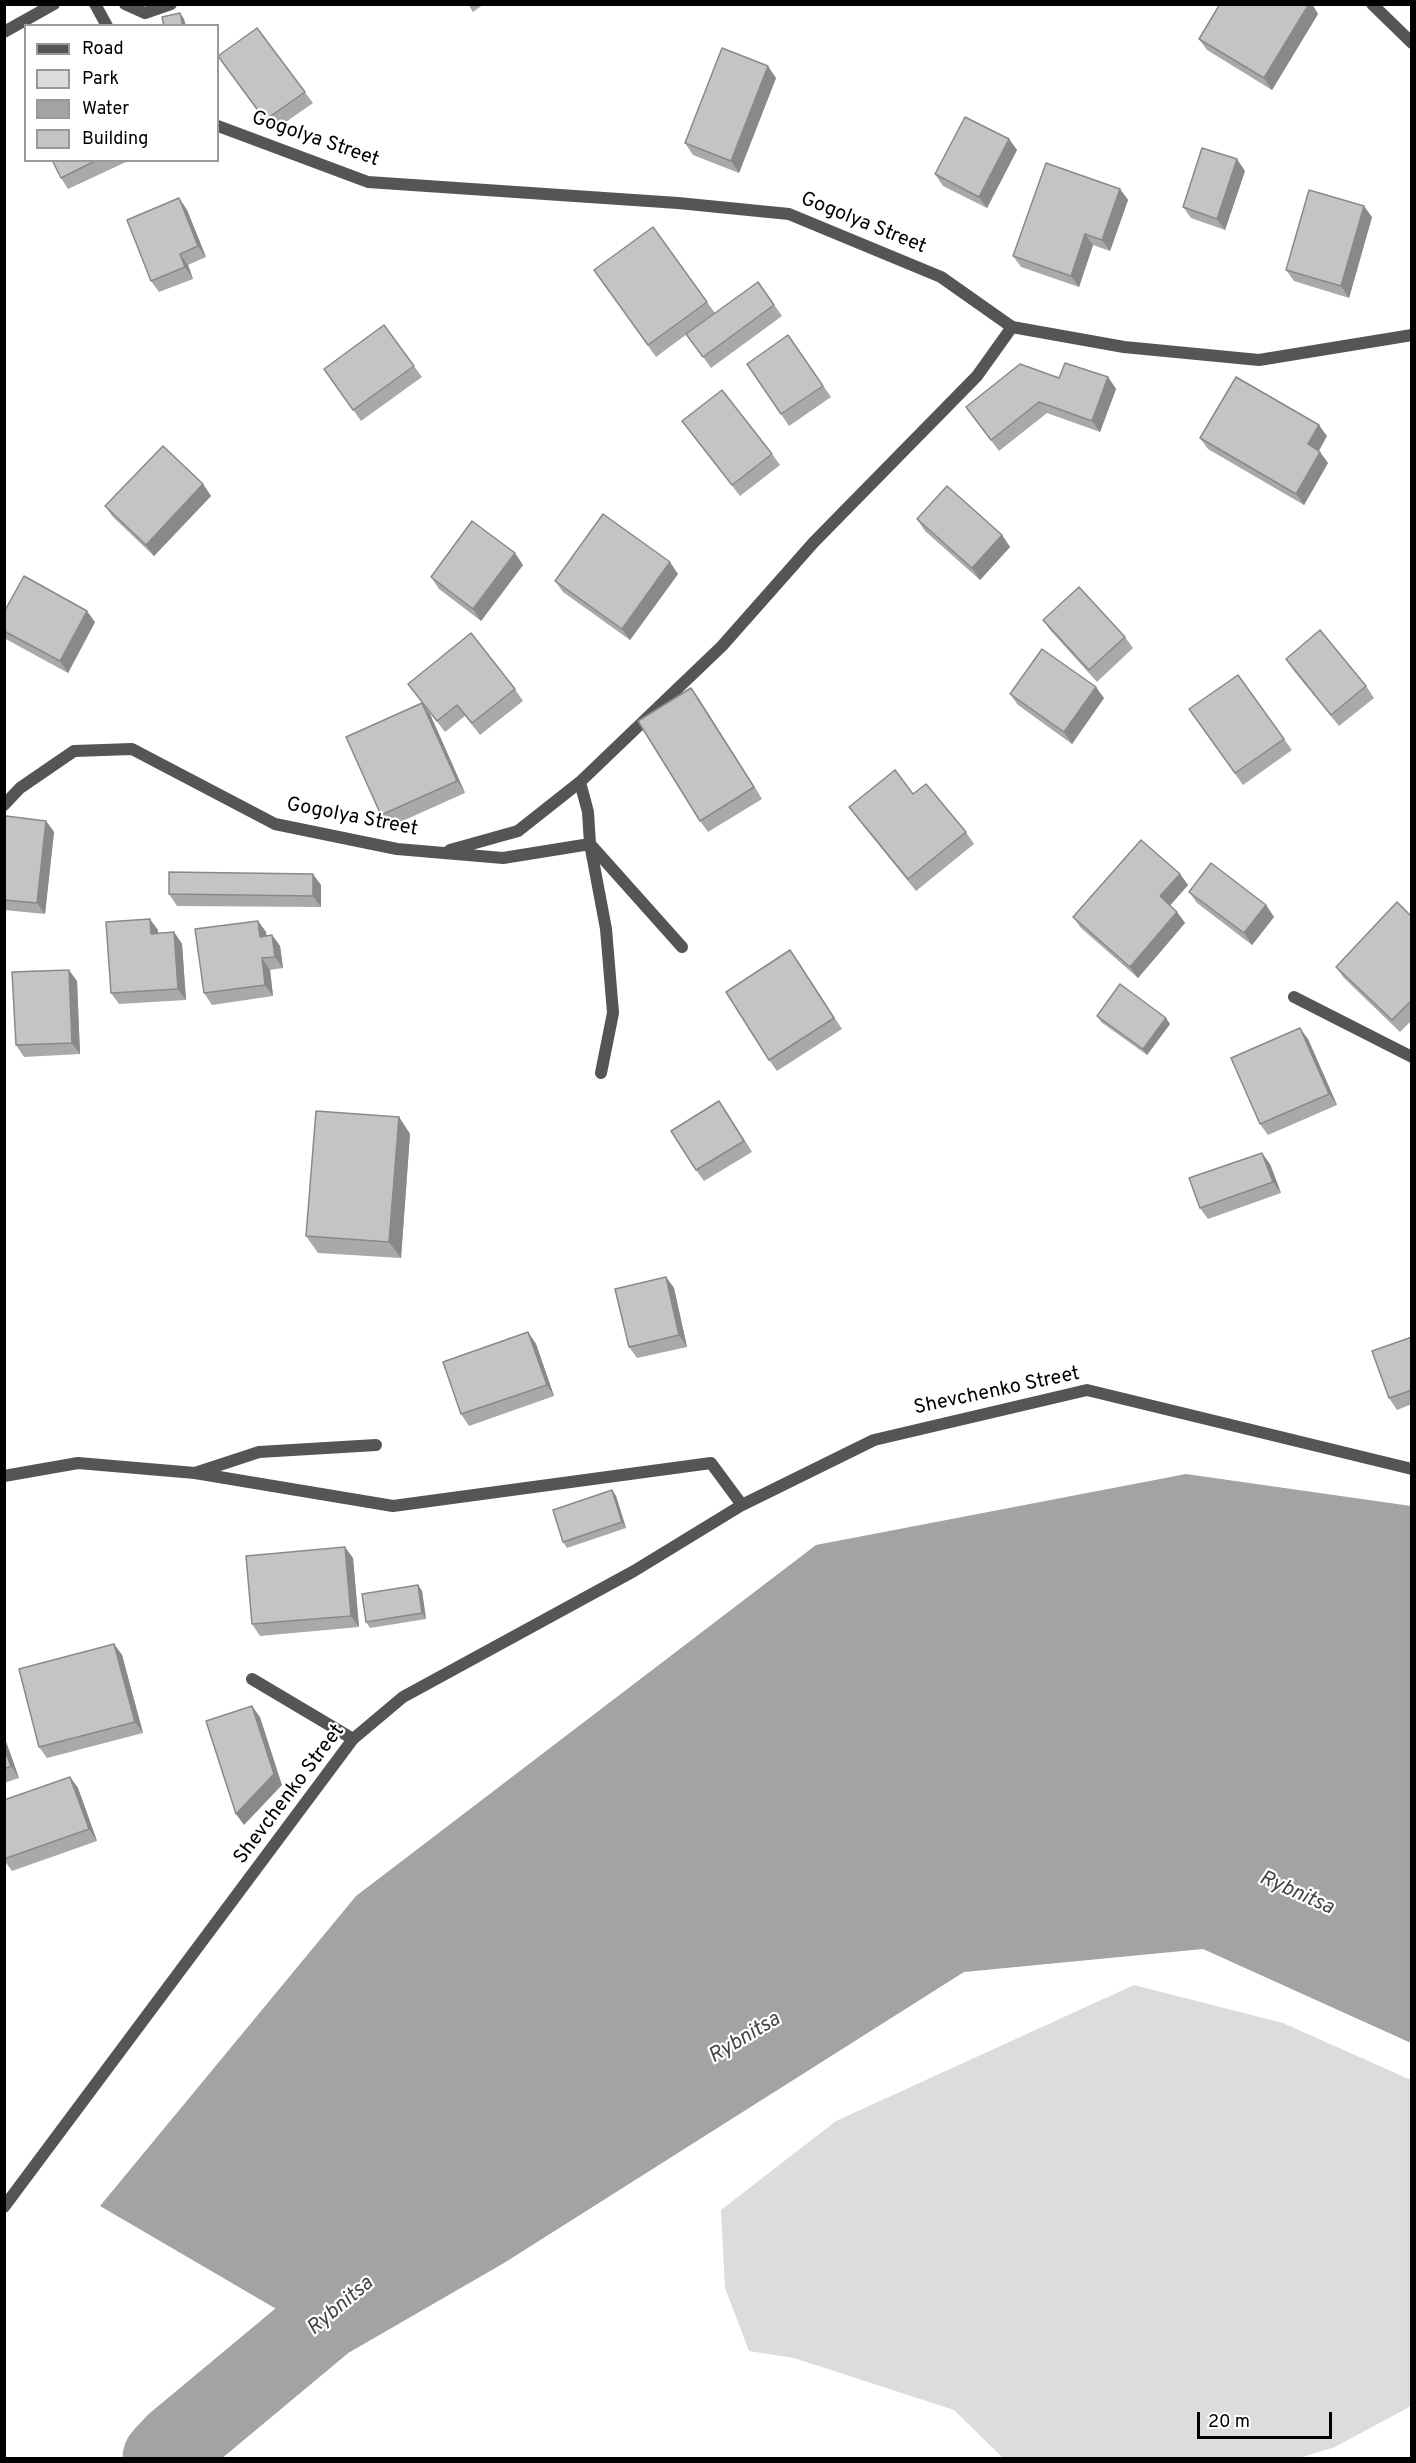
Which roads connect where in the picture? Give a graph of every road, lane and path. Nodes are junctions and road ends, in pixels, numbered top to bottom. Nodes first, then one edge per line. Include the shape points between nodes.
1 (54, 4) edge
2 (95, 4) edge
3 (125, 4) edge
4 (171, 4) edge
5 (1372, 4) edge
6 (106, 24) edge
7 (4, 32) edge
8 (1412, 43) edge
9 (219, 126) edge
10 (1012, 327) junction
11 (1412, 335) edge
12 (580, 782) junction
13 (4, 805) edge
14 (590, 844) junction
15 (441, 853) junction
16 (682, 947) dead end
17 (1294, 998) dead end
18 (1412, 1057) edge
19 (602, 1073) dead end
20 (376, 1445) dead end
21 (1412, 1469) edge
22 (195, 1473) junction
23 (4, 1476) edge
24 (742, 1505) junction
25 (252, 1679) dead end
26 (353, 1739) junction
27 (4, 2207) edge

1 - 7 street
2 - 6 street
3 - 4 street via 145,13
5 - 8 street
9 - 10 street, Gogolya Street via 368,182 789,214 941,277
10 - 11 street, Gogolya Street via 1124,347 1258,360
10 - 12 street via 977,376 814,542 722,646
12 - 14 street via 588,812
12 - 15 street via 518,831
13 - 15 street, Gogolya Street via 20,788 74,751 132,749 275,824 397,849
14 - 15 street, Gogolya Street via 503,858
14 - 16 street
14 - 19 street via 606,929 613,1012
17 - 18 street
20 - 22 street via 259,1452
21 - 24 street, Shevchenko Street via 1087,1390 874,1440
22 - 23 street via 78,1463
22 - 24 street via 393,1506 711,1463
24 - 26 street, Shevchenko Street via 634,1571 403,1697
25 - 26 street
26 - 27 street, Shevchenko Street

